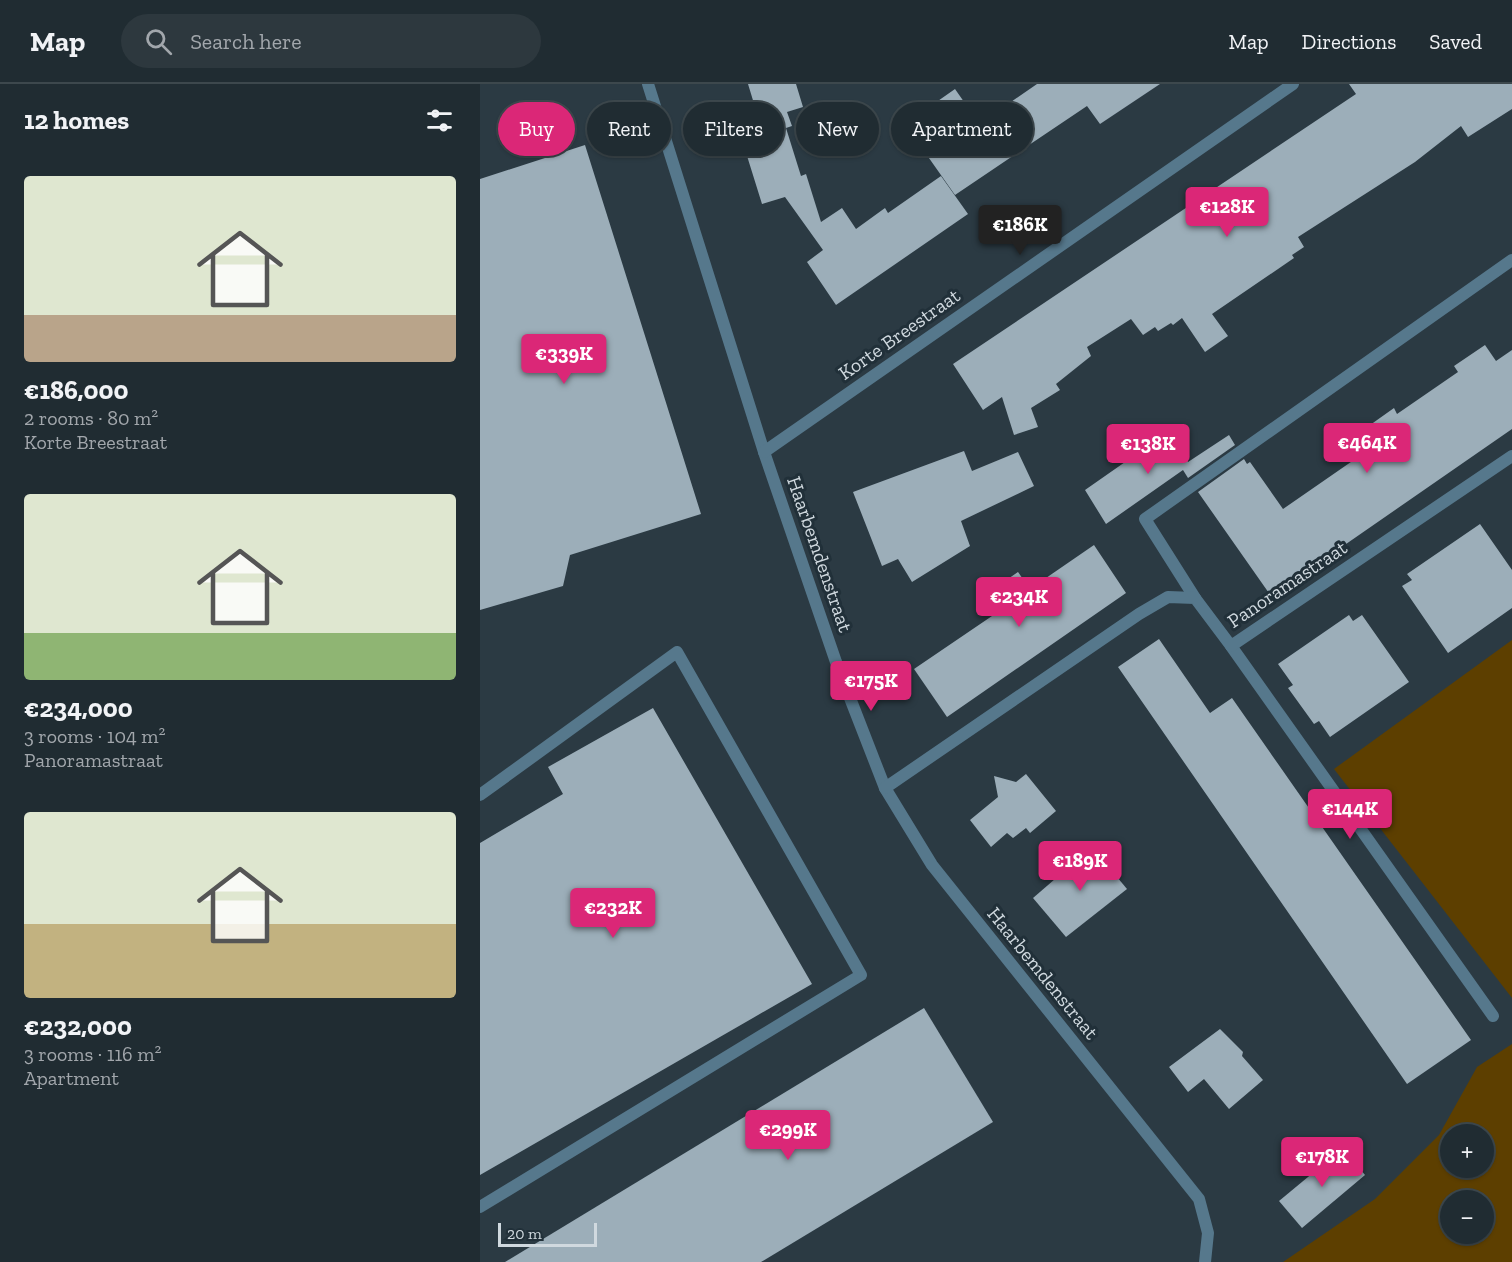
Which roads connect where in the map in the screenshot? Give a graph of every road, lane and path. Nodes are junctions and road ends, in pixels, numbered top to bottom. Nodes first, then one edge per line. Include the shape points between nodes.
1 (648, 84) edge
2 (1293, 84) edge
3 (1512, 260) edge
4 (764, 452) junction
5 (1512, 456) edge
6 (1195, 598) junction
7 (1231, 646) junction
8 (885, 788) junction
9 (480, 795) edge
10 (1493, 1016) dead end
11 (480, 1207) edge
12 (1205, 1262) edge

1 - 4 street, Haarbemdenstraat
2 - 4 street, Korte Breestraat
3 - 6 street, Panoramastraat via 1144,519
4 - 8 street, Haarbemdenstraat via 836,662
5 - 7 street, Panoramastraat
6 - 7 street, Panoramastraat
6 - 8 street via 1168,597 1139,614
7 - 10 street
8 - 12 street, Haarbemdenstraat via 932,865 1199,1199 1208,1233
9 - 11 street via 677,652 861,975

